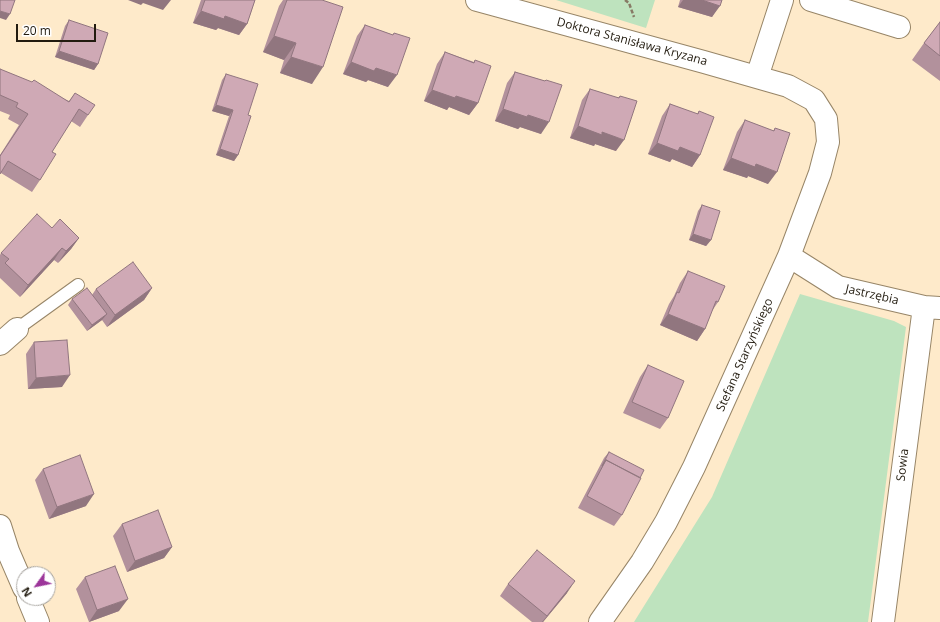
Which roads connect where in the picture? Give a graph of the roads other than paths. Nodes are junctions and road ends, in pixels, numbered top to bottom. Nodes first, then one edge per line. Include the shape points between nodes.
1 (477, 0) edge
2 (782, 0) edge
3 (811, 0) edge
4 (899, 27) dead end
5 (757, 77) junction
6 (788, 86) joint
7 (789, 256) junction
8 (78, 286) dead end
9 (932, 308) edge
10 (17, 329) joint
11 (0, 344) edge
12 (0, 526) edge
13 (16, 570) edge
14 (31, 606) edge
15 (38, 622) edge
16 (600, 622) edge
17 (883, 622) edge

1 - 5 street, Doktora Stanisława Kryzana
2 - 5 street
3 - 4 street
5 - 6 street, Doktora Stanisława Kryzana
6 - 7 street, Stefana Starzyńskiego via 814,100 826,119 828,142 820,173
7 - 9 street, Jastrzębia via 838,287
7 - 16 street, Stefana Starzyńskiego via 694,467 666,522 642,562
8 - 10 lane
9 - 17 street, Sowia
10 - 11 street
12 - 13 street
14 - 15 street

